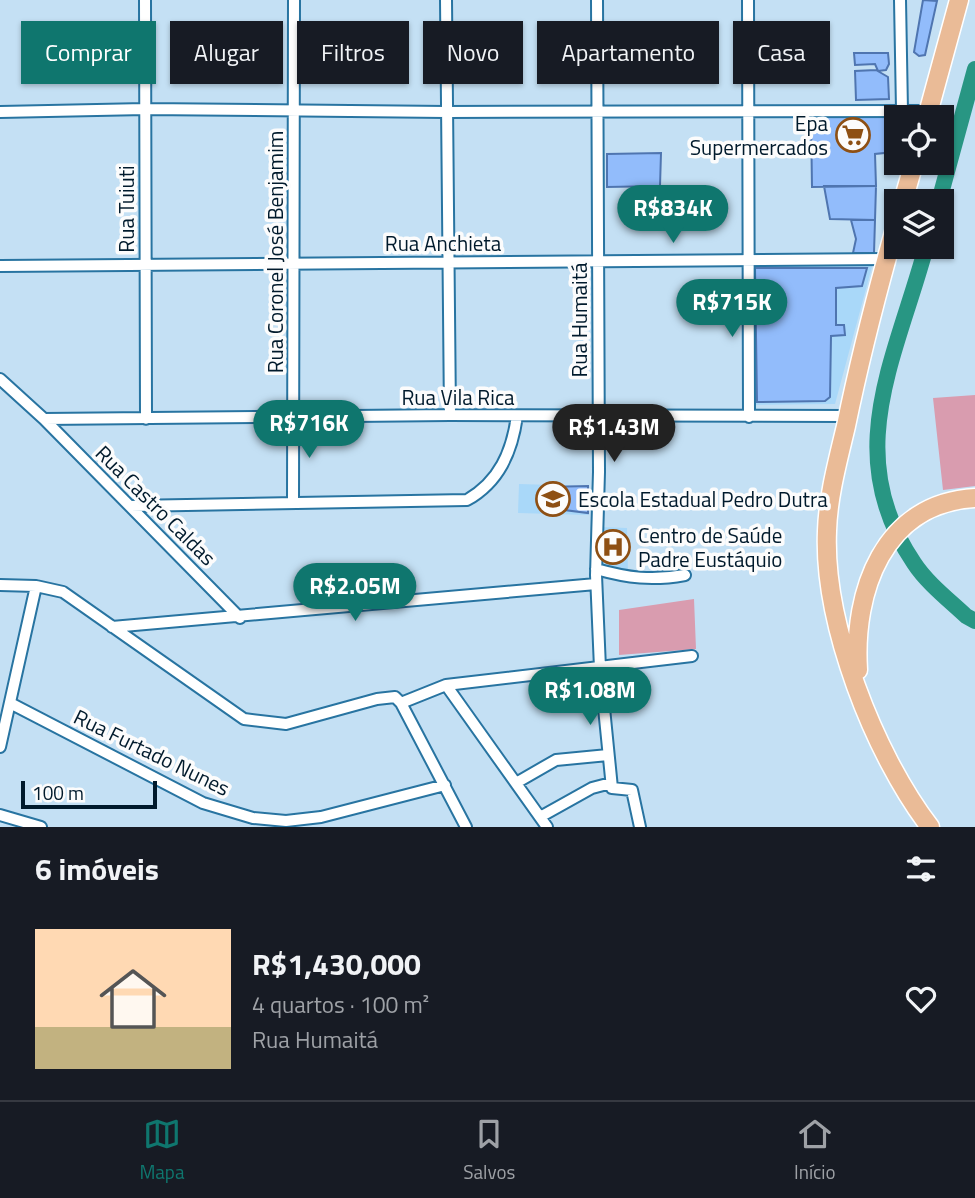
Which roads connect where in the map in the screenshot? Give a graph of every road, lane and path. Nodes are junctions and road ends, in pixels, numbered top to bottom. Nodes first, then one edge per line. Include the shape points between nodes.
1 (145, 0) edge
2 (294, 0) edge
3 (446, 0) edge
4 (597, 0) edge
5 (748, 0) edge
6 (900, 0) edge
7 (959, 0) edge
8 (902, 105) edge
9 (930, 105) edge
10 (145, 109) junction
11 (884, 110) edge
12 (295, 111) junction
13 (599, 111) junction
14 (0, 112) edge
15 (446, 113) junction
16 (746, 113) junction
17 (747, 260) junction
18 (886, 260) joint
19 (599, 261) junction
20 (447, 262) junction
21 (295, 264) junction
22 (146, 265) junction
23 (0, 266) edge
24 (0, 379) edge
25 (450, 415) junction
26 (517, 416) junction
27 (597, 416) junction
28 (848, 416) junction
29 (749, 417) junction
30 (293, 418) junction
31 (44, 419) junction
32 (146, 419) junction
33 (975, 498) edge
34 (293, 503) junction
35 (131, 506) junction
36 (596, 569) junction
37 (685, 575) dead end
38 (596, 584) junction
39 (0, 585) edge
40 (36, 586) junction
41 (240, 618) junction
42 (112, 627) junction
43 (692, 656) dead end
44 (600, 668) junction
45 (446, 685) junction
46 (860, 693) junction
47 (10, 703) junction
48 (401, 703) junction
49 (0, 747) edge
50 (608, 755) junction
51 (516, 783) junction
52 (611, 783) junction
53 (445, 785) junction
54 (0, 815) edge
55 (540, 817) junction
56 (923, 823) edge
57 (41, 827) edge
58 (466, 827) edge
59 (547, 827) edge
60 (640, 827) edge

1 - 10 street, Rua Tuiuti
2 - 12 street, Rua Coronel José Benjamim
3 - 15 street
4 - 13 street, Rua Humaitá
5 - 16 street
6 - 8 street
7 - 9 highway
10 - 12 street
10 - 14 street
10 - 22 street, Rua Tuiuti
11 - 16 street
12 - 15 street
12 - 21 street, Rua Coronel José Benjamim
13 - 15 street
13 - 16 street
13 - 19 street, Rua Humaitá
15 - 20 street
16 - 17 street
17 - 18 street, Rua Anchieta
17 - 19 street, Rua Anchieta
17 - 29 street
18 - 28 highway
19 - 20 street, Rua Anchieta
19 - 27 street, Rua Humaitá
20 - 21 street, Rua Anchieta
20 - 25 street
21 - 22 street, Rua Anchieta
21 - 30 street, Rua Coronel José Benjamim
22 - 23 street, Rua Anchieta
22 - 32 street, Rua Tuiuti
24 - 31 street
25 - 26 street, Rua Vila Rica
25 - 30 street, Rua Vila Rica
26 - 27 street, Rua Vila Rica
26 - 34 street via 508,458 483,491 467,500
27 - 29 street, Rua Vila Rica
27 - 36 street, Rua Humaitá
28 - 29 street, Rua Vila Rica
28 - 46 highway via 827,529 828,555 835,617
30 - 32 street, Rua Vila Rica
30 - 34 street, Rua Coronel José Benjamim
31 - 32 street, Rua Vila Rica
31 - 35 street, Rua Castro Caldas
33 - 46 highway via 945,504 910,522 890,542 865,588 858,614
34 - 35 street
35 - 41 street, Rua Castro Caldas
36 - 37 street via 630,579
36 - 38 street, Rua Humaitá
38 - 41 street
38 - 44 street, Rua Humaitá
39 - 40 street
40 - 42 street via 63,593
40 - 47 street
41 - 42 street
42 - 48 street via 244,719 286,724 388,696
43 - 44 street
44 - 45 street
44 - 50 street, Rua Humaitá
45 - 48 street
45 - 51 street
46 - 56 highway
47 - 49 street
47 - 53 street, Rua Furtado Nunes via 203,803 253,818 321,817
48 - 53 street
50 - 51 street via 556,760
50 - 52 street, Rua Humaitá
51 - 55 street
52 - 55 street via 592,788
52 - 60 street via 612,789 631,789
53 - 58 street
54 - 57 street
55 - 59 street

